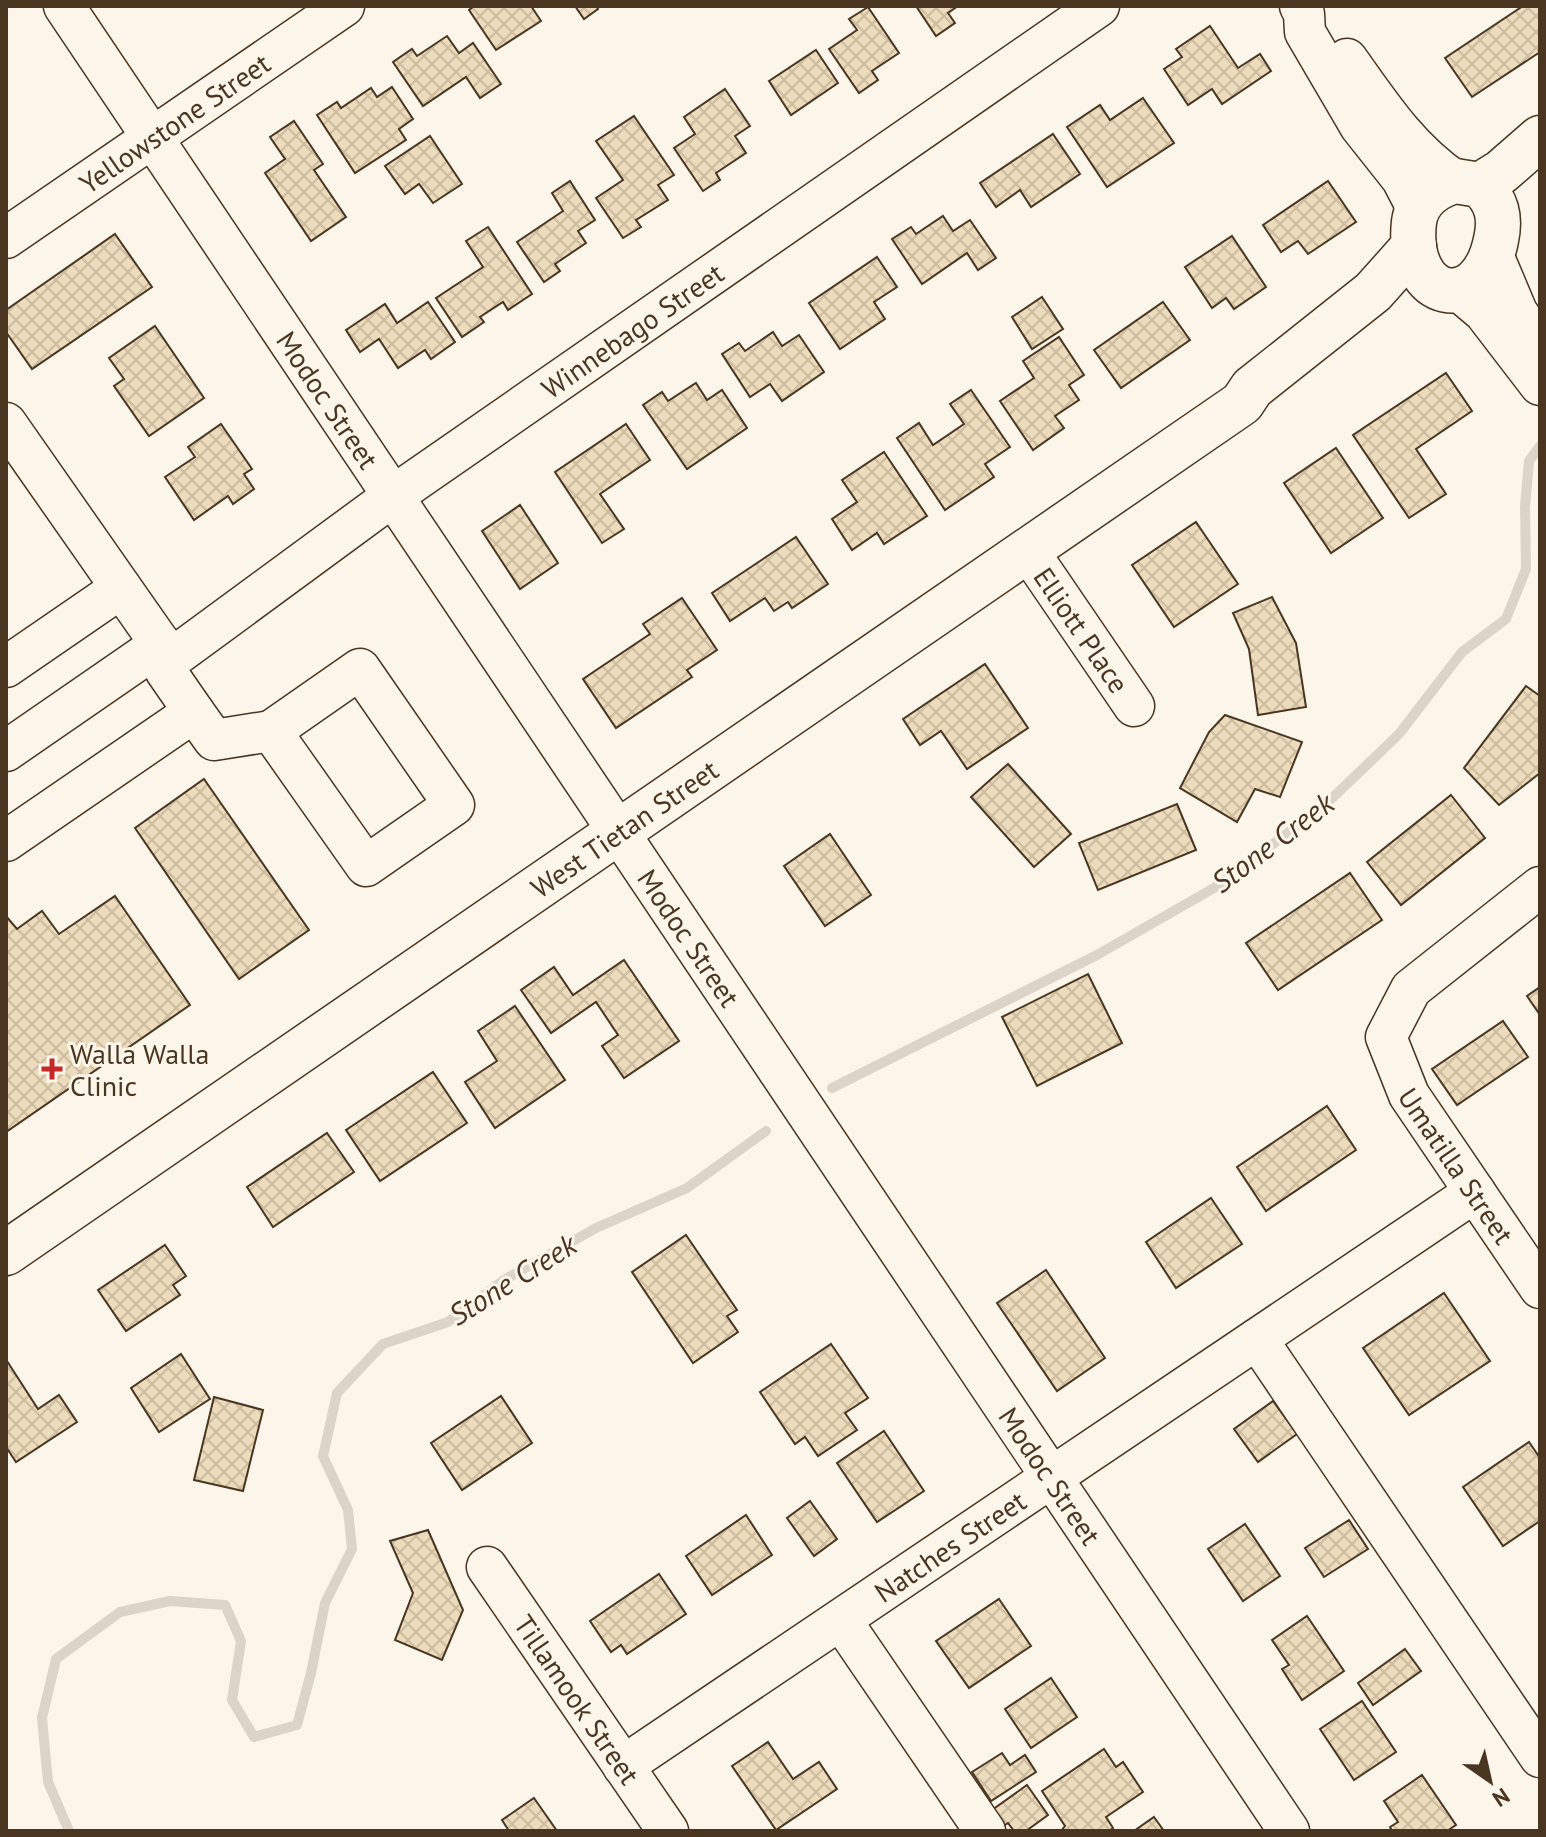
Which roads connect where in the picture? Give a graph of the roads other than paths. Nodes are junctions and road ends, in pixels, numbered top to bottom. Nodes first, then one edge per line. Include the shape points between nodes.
1 (64, 6) edge
2 (344, 6) edge
3 (1099, 6) edge
4 (1302, 10) edge
5 (152, 137) junction
6 (1540, 138) edge
7 (1540, 175) edge
8 (1482, 210) junction
9 (1416, 227) junction
10 (6, 238) edge
11 (1446, 288) junction
12 (1540, 346) edge
13 (1540, 385) edge
14 (1242, 403) junction
15 (6, 423) edge
16 (393, 496) junction
17 (1029, 552) junction
18 (121, 588) junction
19 (166, 652) junction
20 (6, 667) edge
21 (1134, 706) dead end
22 (194, 712) junction
23 (271, 731) junction
24 (6, 751) edge
25 (618, 832) junction
26 (6, 841) edge
27 (1540, 887) edge
28 (1475, 1192) junction
29 (6, 1253) edge
30 (1540, 1288) edge
31 (1257, 1339) junction
32 (1052, 1478) junction
33 (487, 1567) dead end
34 (841, 1620) junction
35 (1540, 1757) edge
36 (623, 1766) junction
37 (668, 1831) edge
38 (985, 1831) edge
39 (1289, 1831) edge

1 - 5 street, Modoc Street
2 - 5 street, Yellowstone Street
3 - 16 street, Winnebago Street
4 - 8 street via 1320,21 1407,142
4 - 9 street via 1305,32 1360,126 1402,179
5 - 10 street, Yellowstone Street
5 - 16 street, Modoc Street
6 - 8 main road via 1501,172
7 - 8 main road
8 - 9 main road via 1442,184 1428,194
8 - 11 main road via 1482,277
8 - 12 street via 1517,312
9 - 11 main road via 1416,262 1423,276
9 - 14 main road, West Tietan Street via 1373,292 1252,388
11 - 13 street via 1484,312
11 - 14 main road, West Tietan Street via 1388,311 1309,376 1263,402
14 - 17 main road, West Tietan Street
15 - 18 street
16 - 19 street, Winnebago Street
16 - 25 street, Modoc Street
17 - 21 street, Elliott Place
17 - 25 main road, West Tietan Street
18 - 19 street
18 - 20 street
19 - 22 street via 165,670
19 - 24 street, Winnebago Street
22 - 23 street via 214,740
22 - 26 street
23 - 23 street via 366,866 454,805 360,669
25 - 29 main road, West Tietan Street
25 - 32 street, Modoc Street
27 - 28 street, Umatilla Street via 1411,989 1386,1037 1409,1095
28 - 30 street, Umatilla Street
28 - 31 street, Natches Street
31 - 32 street, Natches Street
31 - 35 street
32 - 34 street, Natches Street
32 - 39 street, Modoc Street
33 - 36 street, Tillamook Street
34 - 36 street, Natches Street
34 - 38 street
36 - 37 street, Tillamook Street

